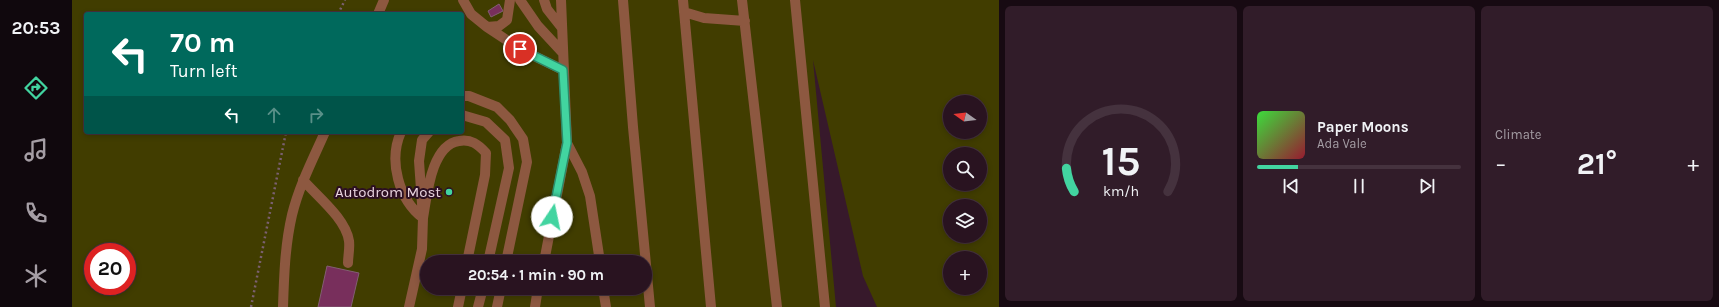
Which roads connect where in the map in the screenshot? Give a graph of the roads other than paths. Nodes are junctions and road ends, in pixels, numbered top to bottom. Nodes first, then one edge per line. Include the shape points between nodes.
1 (384, 0) edge
2 (463, 0) edge
3 (510, 0) edge
4 (520, 0) edge
5 (544, 0) edge
6 (560, 0) edge
7 (623, 0) edge
8 (683, 0) edge
9 (742, 0) edge
10 (795, 0) edge
11 (379, 12) edge
12 (684, 12) junction
13 (746, 21) junction
14 (488, 27) junction
15 (562, 28) junction
16 (562, 53) junction
17 (563, 70) junction
18 (464, 96) edge
19 (464, 116) edge
20 (324, 134) edge
21 (400, 134) edge
22 (427, 134) edge
23 (567, 143) junction
24 (303, 180) junction
25 (423, 218) junction
26 (468, 255) edge
27 (490, 255) edge
28 (507, 255) edge
29 (545, 255) edge
30 (599, 255) edge
31 (348, 263) dead end
32 (461, 295) edge
33 (481, 295) edge
34 (500, 295) edge
35 (537, 295) edge
36 (604, 295) edge
37 (283, 307) edge
38 (409, 307) edge
39 (458, 307) edge
40 (478, 307) edge
41 (497, 307) edge
42 (535, 307) edge
43 (606, 307) edge
44 (650, 307) edge
45 (712, 307) edge
46 (777, 307) edge
47 (825, 307) edge

1 - 11 lane
2 - 14 lane via 471,14
3 - 14 lane via 507,20 499,26
4 - 16 lane via 538,26
5 - 15 lane via 547,9
6 - 15 lane
7 - 44 lane
8 - 12 lane
9 - 13 lane
10 - 47 lane
12 - 13 lane via 704,18
12 - 45 lane
13 - 46 lane
14 - 17 lane via 520,49
15 - 16 lane
16 - 17 lane
17 - 23 lane
18 - 28 lane via 497,107 523,139 527,162
19 - 27 lane via 486,122 505,140 509,168
20 - 24 lane
21 - 25 lane via 395,161 399,180 405,198 413,210
22 - 25 lane via 422,140 419,161
23 - 29 lane
23 - 30 lane via 582,172 590,196
24 - 31 lane via 343,226 350,242
24 - 37 lane via 292,215 286,252
25 - 26 lane via 433,168 443,149 452,142 464,140 477,144 486,153 485,175
25 - 38 lane via 422,249
32 - 39 lane
33 - 40 lane
34 - 41 lane
35 - 42 lane
36 - 43 lane

